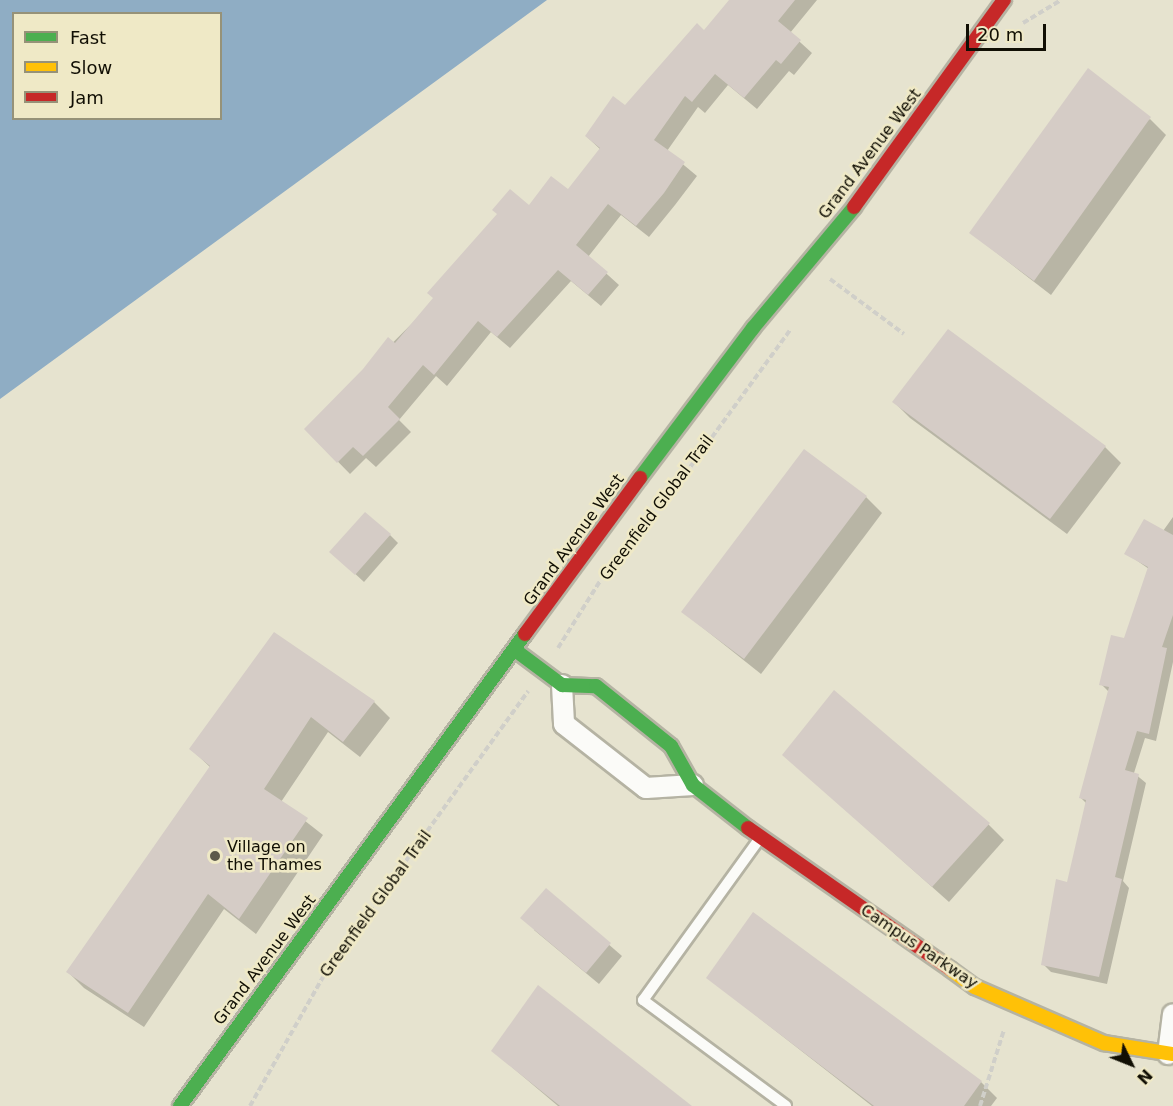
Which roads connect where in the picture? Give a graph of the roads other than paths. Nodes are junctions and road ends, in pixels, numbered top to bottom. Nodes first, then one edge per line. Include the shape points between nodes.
1 (1004, 0) edge
2 (515, 650) junction
3 (562, 685) junction
4 (693, 785) junction
5 (760, 838) junction
6 (1173, 1014) edge
7 (1171, 1054) edge
8 (180, 1106) edge
9 (786, 1106) edge

1 - 2 main road, Grand Avenue West via 856,204 753,328
2 - 3 main road
2 - 8 main road, Grand Avenue West
3 - 4 main road, Campus Parkway via 596,686 671,746
3 - 4 street via 564,724 646,788
4 - 5 main road, Campus Parkway
5 - 7 main road, Campus Parkway via 975,987 1104,1043
5 - 9 lane via 643,1000
6 - 7 street

